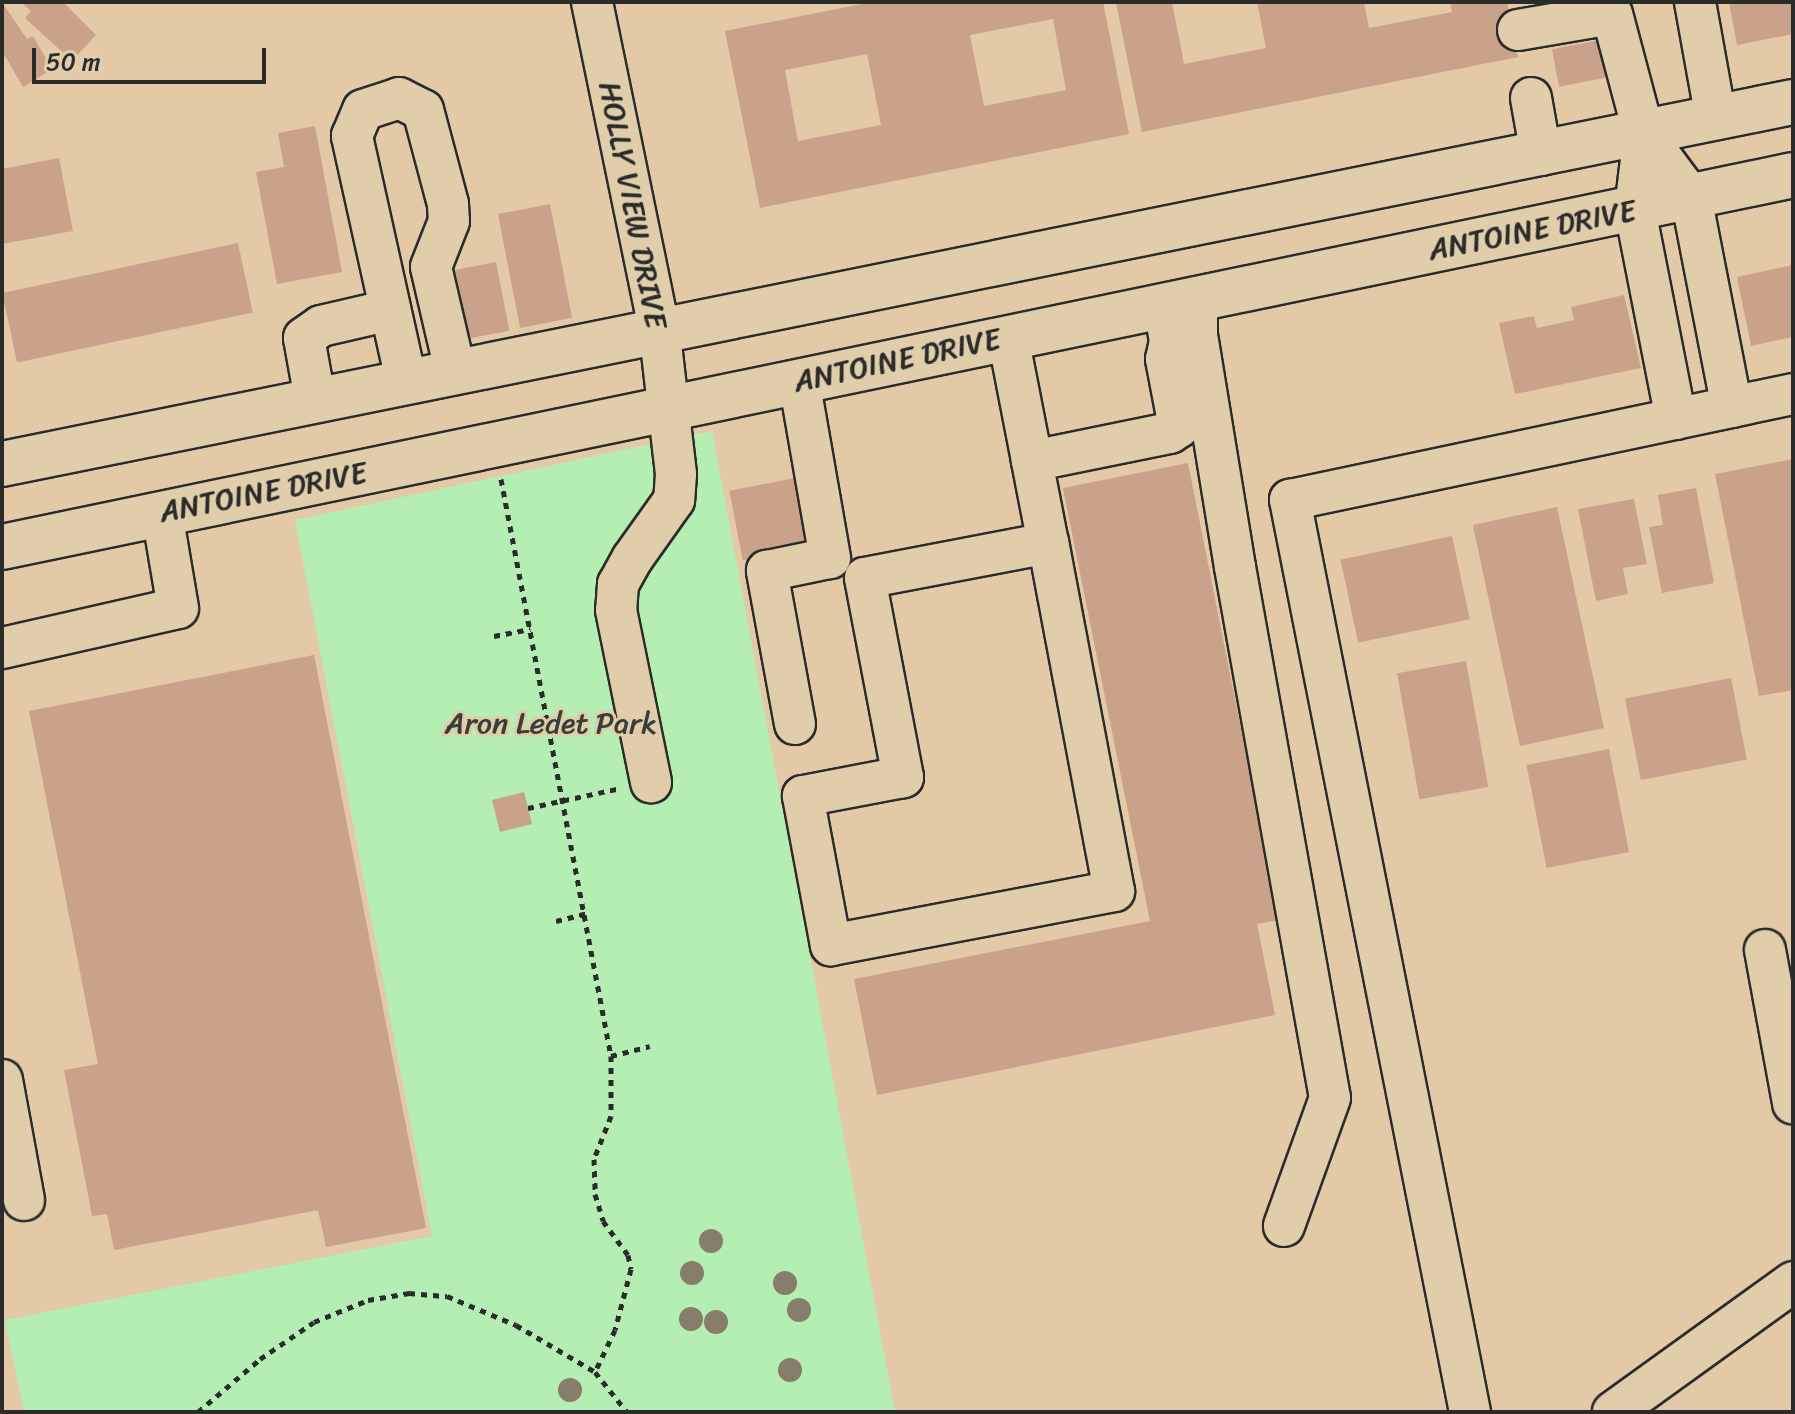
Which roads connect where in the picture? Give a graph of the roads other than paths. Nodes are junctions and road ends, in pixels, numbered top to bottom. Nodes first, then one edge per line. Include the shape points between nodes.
1 (592, 2) edge
2 (1695, 2) edge
3 (1518, 30) dead end
4 (1531, 98) dead end
5 (1793, 102) edge
6 (1716, 119) junction
7 (1644, 134) junction
8 (1541, 155) junction
9 (1793, 175) edge
10 (1691, 197) junction
11 (1635, 210) junction
12 (1180, 300) junction
13 (390, 310) junction
14 (659, 327) junction
15 (1008, 337) junction
16 (455, 370) junction
17 (406, 380) junction
18 (799, 381) junction
19 (1793, 394) edge
20 (315, 399) junction
21 (1732, 407) junction
22 (671, 409) junction
23 (1676, 419) junction
24 (1032, 461) junction
25 (2, 464) edge
26 (162, 513) junction
27 (1048, 543) junction
28 (2, 547) edge
29 (2, 648) edge
30 (795, 724) dead end
31 (651, 782) road end
32 (1765, 950) dead end
33 (2, 1080) edge
34 (1793, 1103) edge
35 (24, 1200) dead end
36 (1284, 1226) dead end
37 (1793, 1282) edge
38 (1470, 1412) edge
39 (1613, 1412) edge

1 - 14 street, HOLLY VIEW DRIVE
2 - 6 street
3 - 7 street via 1612,14
4 - 8 street
5 - 6 main road
6 - 7 main road
7 - 8 main road
7 - 10 street
7 - 11 street
8 - 14 main road
9 - 10 main road, ANTOINE DRIVE
10 - 11 main road, ANTOINE DRIVE
10 - 21 street
11 - 12 main road, ANTOINE DRIVE
11 - 23 street
12 - 15 main road, ANTOINE DRIVE
12 - 24 street via 1166,359 1179,427
12 - 36 street via 1197,335 1330,1098
13 - 16 street via 352,136 355,123 371,105 408,99 427,119 448,204 449,221 431,267
13 - 17 street
13 - 20 street via 321,326 304,338
14 - 16 main road
14 - 22 street, HOLLY VIEW DRIVE
15 - 18 main road, ANTOINE DRIVE
15 - 24 street
16 - 17 main road
17 - 20 main road
18 - 22 main road, ANTOINE DRIVE
18 - 30 street via 830,558 767,571
19 - 21 street
20 - 25 main road
21 - 23 street
22 - 26 main road, ANTOINE DRIVE
22 - 31 street, HOLLY VIEW DRIVE via 674,500 625,572 616,610
23 - 38 street via 1290,500
24 - 27 street
26 - 28 main road, ANTOINE DRIVE
26 - 29 street via 178,608
27 - 27 street via 865,578 903,777 803,796 831,945 1114,891
32 - 34 street
33 - 35 street
37 - 39 street

